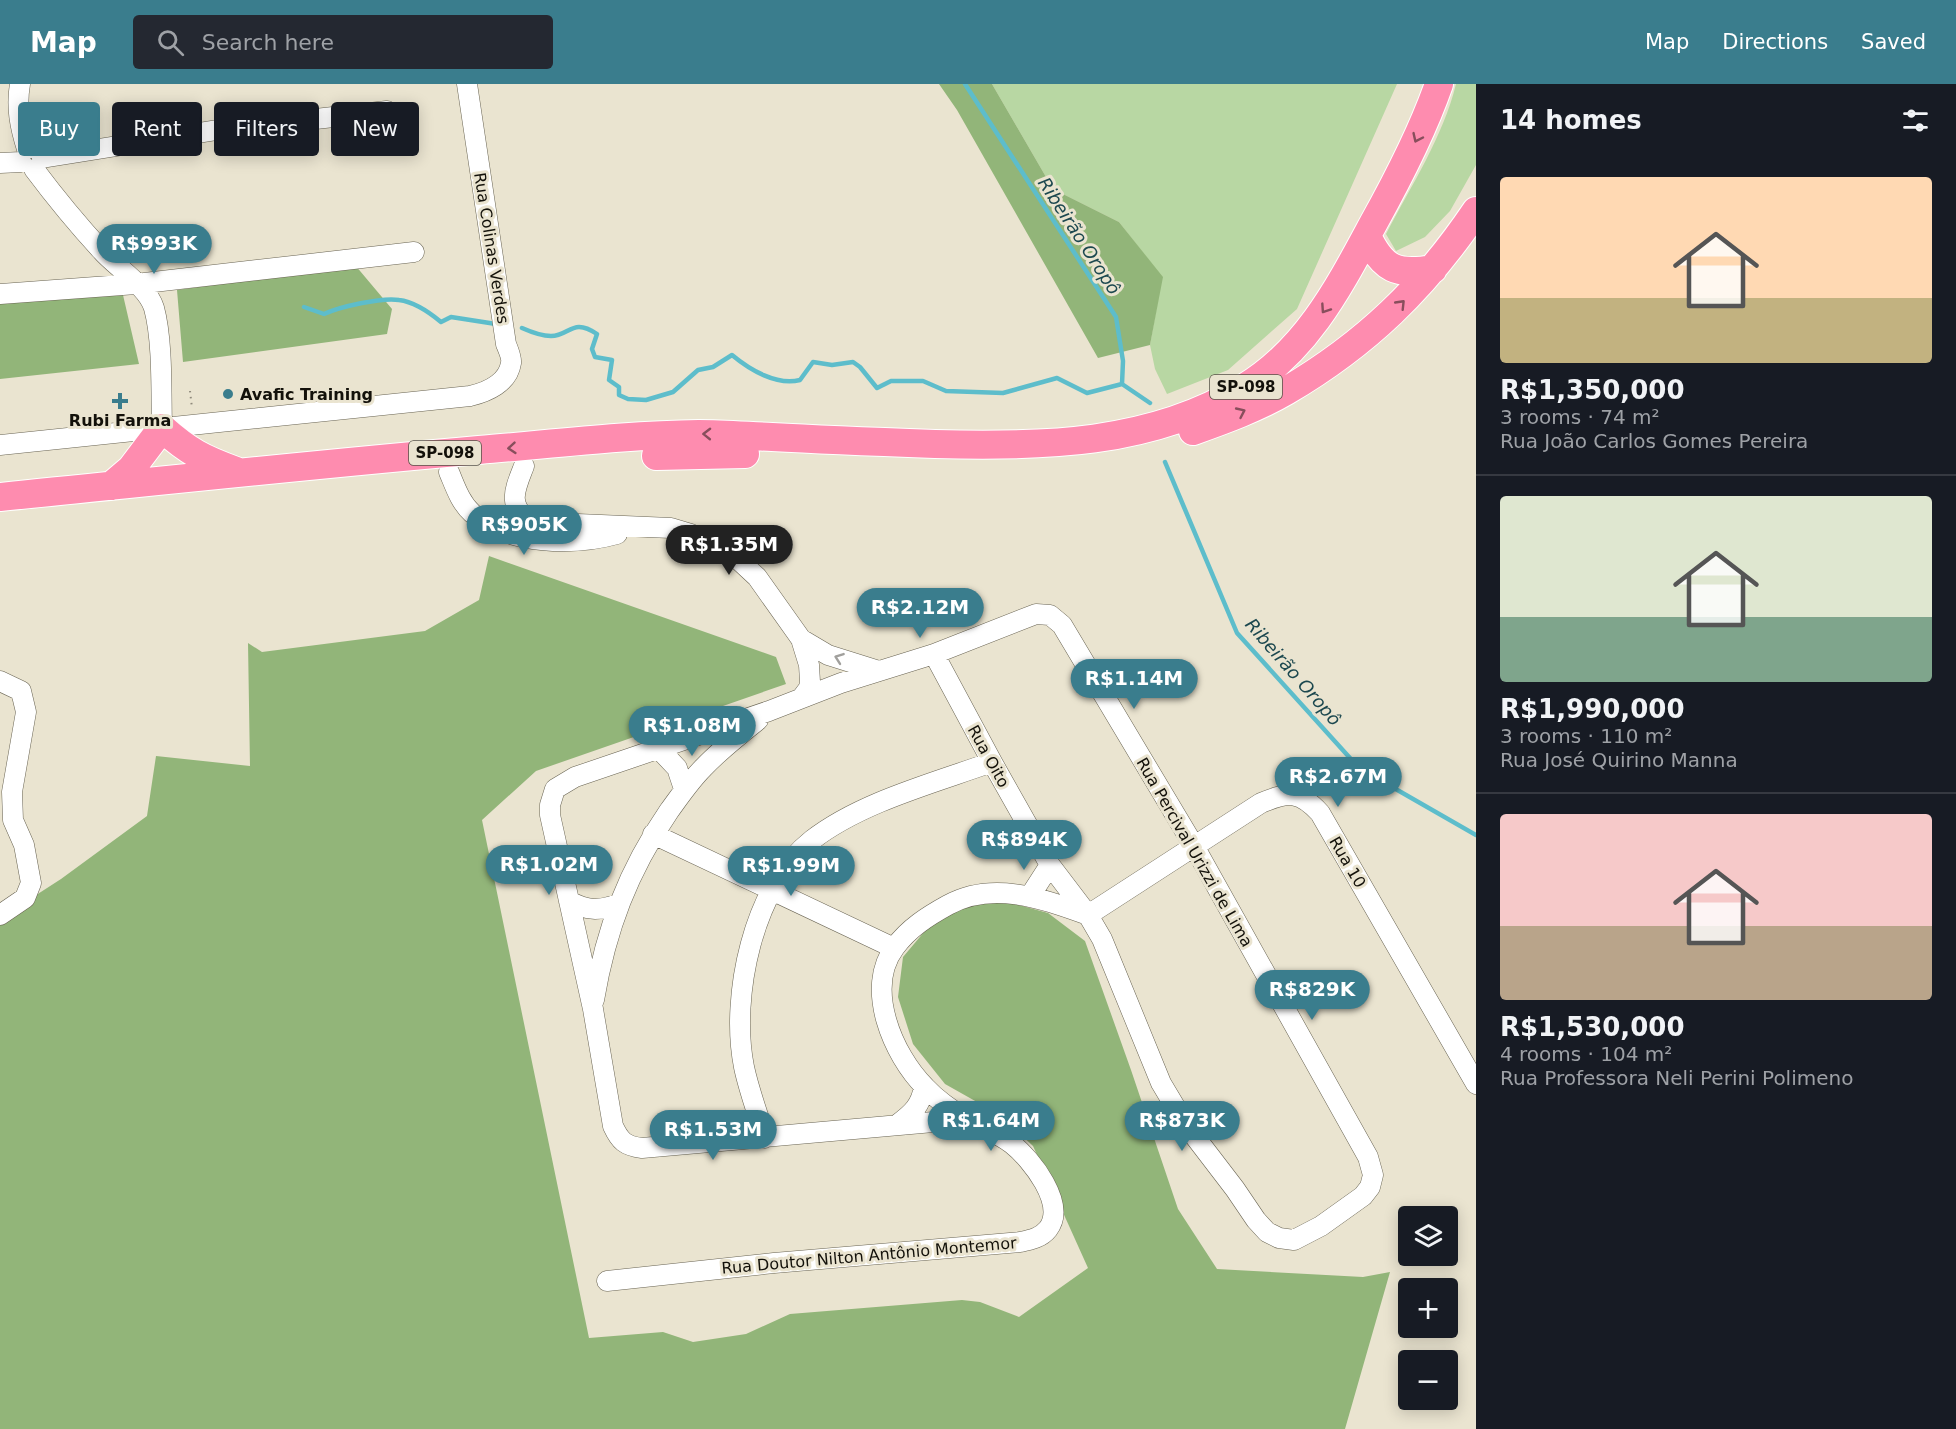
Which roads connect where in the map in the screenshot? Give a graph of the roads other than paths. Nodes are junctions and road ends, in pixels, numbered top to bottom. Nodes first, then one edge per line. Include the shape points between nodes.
1 (20, 84) edge
2 (467, 84) edge
3 (1439, 84) edge
4 (331, 117) edge
5 (31, 160) junction
6 (0, 164) edge
7 (1476, 211) edge
8 (1367, 236) junction
9 (414, 252) dead end
10 (1433, 269) junction
11 (136, 284) junction
12 (0, 294) edge
13 (162, 428) junction
14 (0, 446) edge
15 (524, 466) junction
16 (449, 472) junction
17 (241, 473) junction
18 (111, 486) junction
19 (0, 497) edge
20 (0, 514) edge
21 (643, 527) junction
22 (801, 639) junction
23 (934, 654) junction
24 (879, 671) junction
25 (0, 681) edge
26 (803, 696) junction
27 (770, 711) junction
28 (659, 749) junction
29 (992, 762) junction
30 (684, 789) junction
31 (653, 834) junction
32 (1194, 846) junction
33 (1050, 865) junction
34 (772, 892) junction
35 (1030, 896) junction
36 (569, 901) junction
37 (618, 904) junction
38 (0, 915) edge
39 (1088, 915) junction
40 (894, 948) junction
41 (592, 1009) junction
42 (1476, 1084) edge
43 (924, 1086) junction
44 (967, 1119) junction
45 (898, 1124) junction
46 (765, 1138) junction
47 (607, 1281) dead end

1 - 5 street via 18,117
2 - 13 street, Rua Colinas Verdes via 506,344 512,362 506,376 498,385 470,396
3 -> 8 highway, SP-098 via 1415,144
4 - 5 street via 217,130
5 - 6 street
5 - 11 street via 63,207
7 - 10 highway, SP-098
8 - 10 highway via 1380,259 1390,267 1413,273
8 -> 17 highway, SP-098 via 1324,311 1300,342 1272,368 1242,389 1185,416 1121,435 1054,444 985,445 700,434
9 - 11 street
15 -> 10 highway, SP-098 via 706,454 1016,461 1138,447 1227,419 1285,392 1373,331
11 - 12 street
11 - 13 street via 154,307
13 - 14 street
13 - 17 highway via 184,447
13 - 18 highway via 131,469
15 - 16 highway, SP-098
15 - 21 street via 514,499 522,517 531,522
16 - 20 highway, SP-098
16 - 21 street via 472,513 489,525 532,539 602,538
17 - 18 highway, SP-098
18 - 19 highway, SP-098
21 - 22 street via 671,528 729,551 757,577
24 -> 22 street via 828,655
22 - 26 street via 810,682
23 - 24 street
23 - 29 street, Rua Oito
23 - 32 street, Rua Percival Urizzi de Lima via 1036,614 1050,615 1062,625
24 - 26 street
25 - 38 street via 21,691 26,712 12,792 13,820 24,845 31,883 25,898
26 - 27 street
27 - 28 street
27 - 30 street via 728,744
28 - 30 street via 677,768
28 - 36 street via 575,777 555,789 550,815
29 - 33 street, Rua Oito
29 - 34 street via 864,810 836,825 788,864
30 - 31 street
31 - 34 street
31 - 37 street
32 - 39 street, Rua 10
32 - 39 street, Rua Percival Urizzi de Lima via 1368,1157 1373,1175 1370,1187 1321,1226 1294,1240 1267,1232 1256,1220 1185,1125 1161,1083 1118,975
32 - 42 street, Rua 10 via 1261,803 1279,796 1290,794 1310,802 1320,813
33 - 35 street
33 - 39 street, Rua Oito
34 - 40 street
34 - 46 street via 747,956 741,997 744,1067
35 - 39 street, Rua Doutor Nilton Antônio Montemor
35 - 40 street, Rua Doutor Nilton Antônio Montemor via 989,892 963,897 911,929
36 - 37 street via 595,910
36 - 41 street
37 - 41 street
40 - 43 street, Rua Doutor Nilton Antônio Montemor via 885,968 884,1014 895,1044
41 - 46 street via 613,1126 624,1144 642,1148
43 - 44 street, Rua Doutor Nilton Antônio Montemor
43 - 45 street via 916,1109
44 - 45 street
44 - 47 street, Rua Doutor Nilton Antônio Montemor via 1012,1144 1042,1179 1050,1195 1053,1220 1037,1238
45 - 46 street

